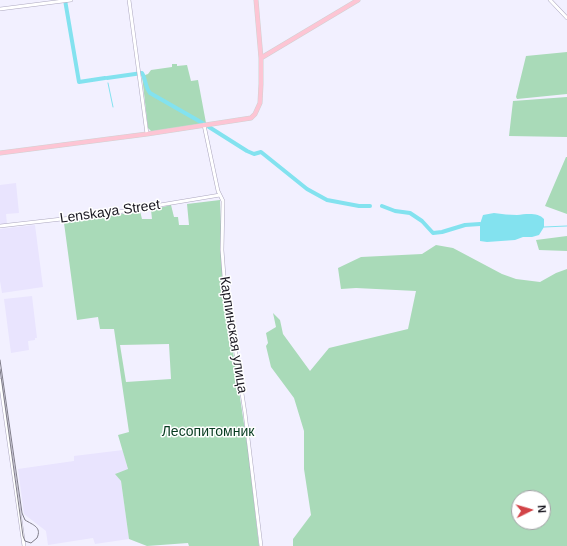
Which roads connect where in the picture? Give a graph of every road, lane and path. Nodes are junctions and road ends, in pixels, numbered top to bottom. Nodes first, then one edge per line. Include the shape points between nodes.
1 (71, 0) edge
2 (129, 0) edge
3 (256, 0) edge
4 (358, 0) edge
5 (550, 0) edge
6 (64, 1) edge
7 (0, 9) edge
8 (567, 18) edge
9 (261, 58) junction
10 (204, 125) junction
11 (147, 134) junction
12 (0, 153) edge
13 (220, 195) junction
14 (0, 226) edge
15 (0, 380) edge
16 (24, 546) edge
17 (261, 546) edge

1 - 6 street
2 - 11 street
3 - 9 main road
4 - 9 main road
5 - 8 street
6 - 7 street
9 - 10 main road via 260,103 255,114 251,118
10 - 11 main road
10 - 13 street, Карпинская улица
11 - 12 main road
13 - 14 street, Lenskaya Street via 106,214
13 - 17 street, Карпинская улица via 223,201 224,276 245,413
15 - 16 street

